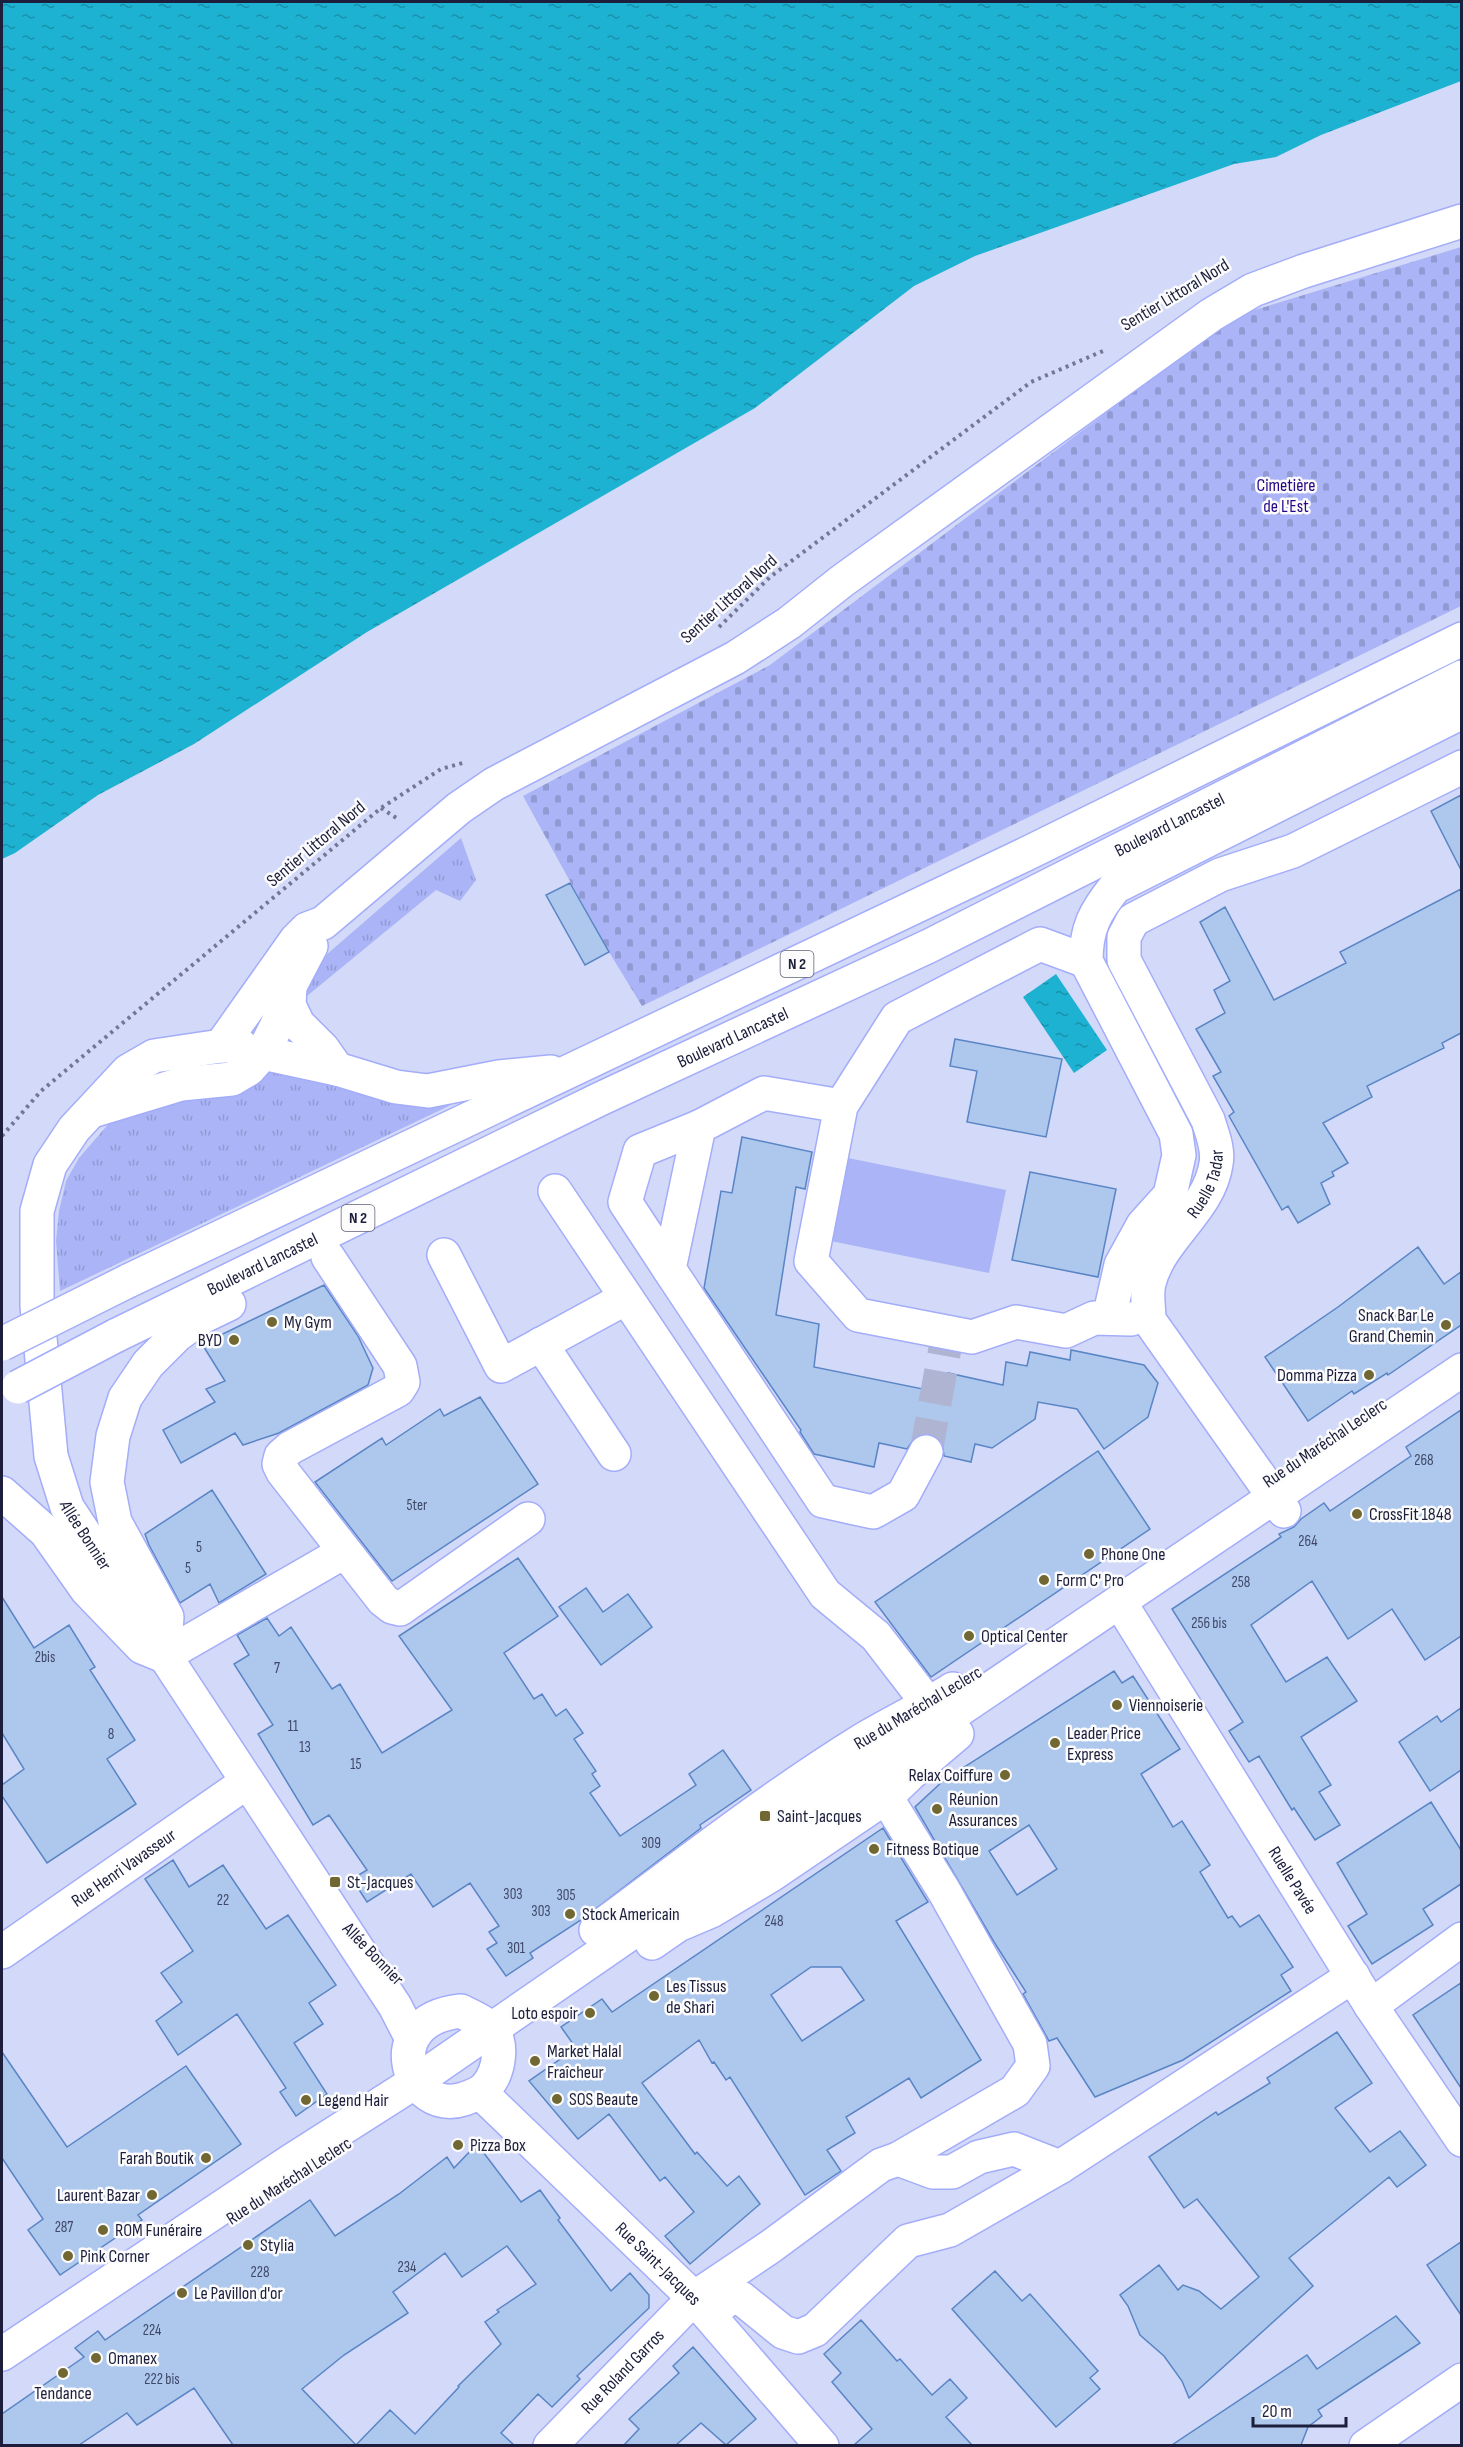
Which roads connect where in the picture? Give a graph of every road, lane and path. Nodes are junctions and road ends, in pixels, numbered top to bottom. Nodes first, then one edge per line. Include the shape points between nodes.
1 (1461, 221) edge
2 (1104, 350) dead end
3 (711, 635) dead end
4 (1461, 639) edge
5 (1461, 677) edge
6 (1461, 712) edge
7 (469, 762) dead end
8 (1461, 767) edge
9 (323, 923) junction
10 (1086, 961) junction
11 (290, 986) junction
12 (221, 1046) junction
13 (263, 1053) junction
14 (337, 1069) junction
15 (574, 1070) junction
16 (600, 1099) junction
17 (841, 1106) junction
18 (90, 1112) junction
19 (699, 1127) junction
20 (2, 1136) edge
21 (555, 1191) dead end
22 (444, 1255) dead end
23 (328, 1257) junction
24 (669, 1269) junction
25 (626, 1298) junction
26 (1109, 1318) junction
27 (1149, 1320) junction
28 (2, 1344) edge
29 (541, 1344) junction
30 (1461, 1351) edge
31 (1461, 1371) edge
32 (10, 1391) edge
33 (1461, 1391) edge
34 (926, 1452) tunnel mouth
35 (614, 1454) dead end
36 (2, 1493) edge
37 (1274, 1497) junction
38 (528, 1519) dead end
39 (344, 1552) junction
40 (1129, 1617) junction
41 (164, 1656) junction
42 (929, 1705) junction
43 (247, 1782) junction
44 (886, 1797) junction
45 (332, 1910) junction
46 (1461, 1939) edge
47 (2, 1952) edge
48 (1353, 1976) junction
49 (1371, 2006) junction
50 (478, 2026) junction
51 (417, 2069) junction
52 (481, 2093) junction
53 (1461, 2140) edge
54 (898, 2159) junction
55 (1060, 2167) junction
56 (702, 2306) junction
57 (2, 2338) edge
58 (2, 2354) edge
59 (2, 2374) edge
60 (1461, 2380) edge
61 (550, 2445) edge
62 (822, 2445) edge
63 (1366, 2445) edge

1 - 9 street via 1253,290 1211,315 789,623 735,658 494,784 459,808
2 - 3 path, Sentier Littoral Nord via 1031,381 771,577
4 - 15 street, N 2 via 1026,854
5 - 16 street, Boulevard Lancastel / N 2 via 928,946
6 - 10 street via 1115,887 1096,912 1086,940
7 - 20 path, Sentier Littoral Nord via 441,770 381,808 41,1090
8 - 27 street, Ruelle Tadar via 1293,851 1220,875 1133,920 1124,937 1124,960 1208,1120 1216,1164 1209,1190 1160,1256 1148,1284
9 - 11 street
9 - 12 street via 296,940
10 - 17 street via 1040,944 897,1018
10 - 26 street via 1176,1134 1179,1155 1170,1195 1143,1225 1121,1265
11 - 13 street
11 - 14 street via 289,1005 298,1024
12 - 13 street, Allée Bonnier via 240,1046
12 - 18 street, Allée Bonnier via 154,1056 128,1071
13 - 14 street, Allée Bonnier
13 - 18 street via 249,1069 232,1079 181,1084
14 - 15 street, Allée Bonnier via 396,1087 428,1091 499,1077
15 - 28 street, N 2, bridge
16 - 23 street via 494,1175
16 - 32 street, Boulevard Lancastel / N 2, bridge
17 - 19 street via 764,1093
17 - 26 street via 811,1261 858,1315 972,1337 1016,1322 1066,1331 1094,1318
18 - 41 street, Allée Bonnier via 63,1143 50,1166 37,1211 37,1306 51,1456 67,1507
19 - 24 street
19 - 24 street via 640,1150 626,1202
21 - 25 street
22 - 29 street via 501,1366
23 - 39 street via 400,1366 403,1382 398,1390 281,1456 283,1472
23 - 41 street via 202,1317 148,1364 125,1398 112,1436 107,1482 115,1522 167,1617
24 - 34 street via 823,1501 873,1512 903,1495
25 - 29 street
25 - 42 street via 825,1594 876,1636
26 - 27 street
27 - 37 street
29 - 35 street
30 - 37 street, Rue du Maréchal Leclerc
31 - 37 street, Rue du Maréchal Leclerc
33 - 37 street, Rue du Maréchal Leclerc
36 - 41 street via 46,1532 87,1590 142,1647
37 - 40 street, Rue du Maréchal Leclerc
37 - 42 street, Rue du Maréchal Leclerc
37 - 50 street, Rue du Maréchal Leclerc
38 - 39 street via 400,1609 383,1600
39 - 41 street
40 - 44 street, Rue du Maréchal Leclerc via 944,1743
40 - 48 street, Ruelle Pavée
41 - 43 street, Allée Bonnier
42 - 50 street, Rue du Maréchal Leclerc via 862,1741 737,1826 505,1998
43 - 45 street, Allée Bonnier
43 - 47 street, Rue Henri Vavasseur
44 - 50 street, Rue du Maréchal Leclerc via 711,1911
44 - 54 street via 1030,2044 1033,2066 1015,2091
45 - 50 street, Allée Bonnier via 403,1988
45 - 51 street, Allée Bonnier via 395,2006
46 - 49 street
48 - 49 street, Ruelle Pavée
48 - 55 street
49 - 53 street, Ruelle Pavée
50 - 51 street, Rue du Maréchal Leclerc
50 - 51 street, Rue du Maréchal Leclerc via 435,2016 424,2023
50 - 52 street via 497,2070
51 - 52 street, Rue du Maréchal Leclerc via 445,2101
51 - 57 street, Rue du Maréchal Leclerc via 356,2104
51 - 58 street, Rue du Maréchal Leclerc via 291,2161
51 - 59 street, Rue du Maréchal Leclerc via 370,2128
52 - 56 street, Rue Saint-Jacques
54 - 55 street via 933,2172 952,2172 979,2157 1014,2149
54 - 56 street via 881,2165 771,2247
55 - 56 street via 950,2230 908,2241 815,2330 798,2337 783,2332 741,2298
56 - 61 street, Rue Roland Garros
56 - 62 street, Rue Saint-Jacques
60 - 63 street

